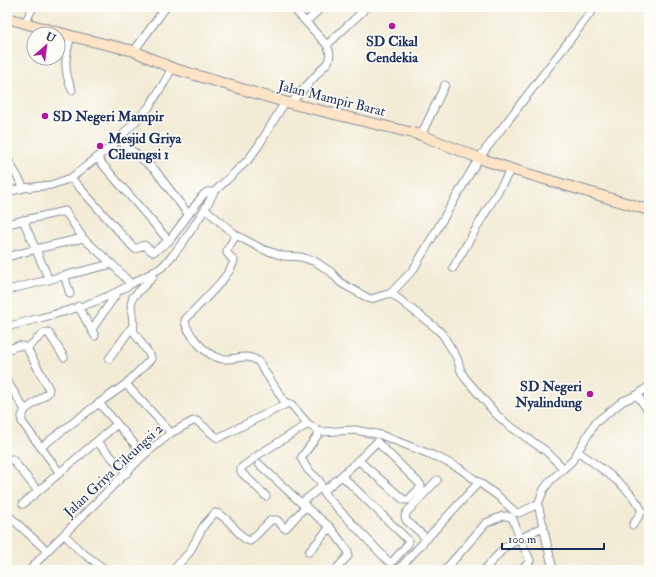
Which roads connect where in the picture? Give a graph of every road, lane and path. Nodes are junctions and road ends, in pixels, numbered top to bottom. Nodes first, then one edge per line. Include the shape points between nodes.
1 (33, 7) edge
2 (166, 7) edge
3 (292, 7) edge
4 (322, 7) edge
5 (595, 7) edge
6 (363, 11) dead end
7 (7, 18) edge
8 (306, 22) junction
9 (25, 23) junction
10 (71, 36) junction
11 (327, 45) junction
12 (134, 51) junction
13 (172, 68) junction
14 (445, 85) dead end
15 (72, 90) dead end
16 (288, 102) junction
17 (421, 135) junction
18 (118, 139) junction
19 (97, 158) junction
20 (480, 158) junction
21 (7, 159) edge
22 (511, 169) junction
23 (72, 178) junction
24 (24, 188) junction
25 (7, 192) edge
26 (214, 192) junction
27 (205, 209) junction
28 (649, 210) edge
29 (188, 214) junction
30 (23, 220) junction
31 (7, 224) edge
32 (236, 235) junction
33 (82, 238) junction
34 (169, 241) junction
35 (36, 249) junction
36 (7, 257) edge
37 (112, 264) junction
38 (453, 268) dead end
39 (64, 275) junction
40 (153, 277) dead end
41 (49, 280) junction
42 (131, 284) junction
43 (7, 290) edge
44 (117, 293) junction
45 (70, 294) dead end
46 (391, 294) junction
47 (78, 306) junction
48 (134, 324) junction
49 (7, 327) edge
50 (92, 328) junction
51 (95, 336) dead end
52 (27, 348) junction
53 (7, 350) edge
54 (64, 357) dead end
55 (109, 359) dead end
56 (7, 381) edge
57 (126, 384) junction
58 (649, 386) edge
59 (636, 395) junction
60 (99, 403) junction
61 (286, 404) junction
62 (25, 410) junction
63 (649, 412) edge
64 (117, 424) junction
65 (308, 424) junction
66 (320, 432) junction
67 (170, 433) junction
68 (382, 435) junction
69 (97, 442) junction
70 (377, 442) junction
71 (41, 447) junction
72 (579, 452) junction
73 (144, 455) junction
74 (12, 459) dead end
75 (358, 460) junction
76 (259, 464) dead end
77 (563, 468) junction
78 (60, 473) junction
79 (127, 473) junction
80 (342, 476) junction
81 (437, 480) dead end
82 (479, 482) junction
83 (38, 491) junction
84 (266, 496) dead end
85 (23, 504) dead end
86 (538, 504) junction
87 (303, 505) junction
88 (7, 514) edge
89 (633, 525) dead end
90 (544, 526) junction
91 (330, 527) junction
92 (64, 534) junction
93 (427, 539) junction
94 (520, 539) junction
95 (47, 551) junction
96 (308, 552) dead end
97 (555, 569) edge
98 (30, 570) edge
99 (106, 570) edge
100 (173, 570) edge
101 (339, 570) edge
102 (398, 570) edge
103 (447, 570) edge
104 (484, 570) edge
105 (520, 570) edge

1 - 9 street
2 - 12 street
3 - 8 street
4 - 8 street
5 - 20 street
6 - 11 street
7 - 9 street, Jalan Mampir Barat
8 - 11 street
9 - 10 street, Jalan Mampir Barat
10 - 12 street, Jalan Mampir Barat
10 - 15 street via 65,65
11 - 16 street via 330,51 328,62
12 - 13 street, Jalan Mampir Barat
13 - 16 street, Jalan Mampir Barat
13 - 18 street via 149,107
14 - 17 street
16 - 17 street, Jalan Mampir Barat
16 - 26 street via 248,160
17 - 20 street, Jalan Mampir Barat
18 - 19 street
18 - 29 street via 155,170
19 - 23 street
19 - 34 street
20 - 22 street, Jalan Mampir Barat
20 - 46 street via 413,270
21 - 24 street
22 - 28 street, Jalan Mampir Barat
22 - 38 street
23 - 24 street via 51,186
23 - 34 street via 135,249 144,245 154,252
24 - 25 street
26 - 27 street
26 - 29 street via 203,195
27 - 32 street
27 - 42 street via 184,241 161,268
29 - 34 street
30 - 31 street
30 - 33 street via 65,211
30 - 35 street
32 - 46 street via 262,249 316,262 341,283 368,298
32 - 61 street via 227,250 234,261 232,266 185,320 186,327 206,352 212,355 228,359 247,356 258,361
33 - 35 street
33 - 37 street
35 - 36 street
35 - 41 street
37 - 39 street
37 - 42 street
39 - 41 street
39 - 45 street
40 - 48 street via 133,298
41 - 43 street
42 - 44 street
44 - 47 street
44 - 50 street
46 - 77 street via 443,335 465,378 496,414 546,451
47 - 49 street
47 - 50 street
48 - 55 street
48 - 57 street via 134,332 151,359
50 - 51 street
52 - 53 street via 19,345
52 - 54 street via 48,332
52 - 62 street via 49,388 48,393
56 - 62 street
57 - 60 street
57 - 67 street
58 - 59 street
59 - 63 street
59 - 72 street via 623,401 595,423
60 - 64 street
60 - 71 street
61 - 65 street via 291,404
61 - 67 street, Jalan Griya Cileungsi 2 via 218,438 196,421
62 - 71 street via 22,422
64 - 69 street
64 - 73 street
65 - 66 street
65 - 84 street via 241,468 241,472
66 - 68 street via 356,430
66 - 87 street via 301,458 308,470 321,483
67 - 73 street, Jalan Griya Cileungsi 2
68 - 70 street
68 - 82 street via 437,457
69 - 78 street
69 - 79 street
70 - 75 street
70 - 75 street via 420,483 421,487 412,497 404,500
71 - 78 street
72 - 77 street
72 - 89 street via 616,480 639,505 642,511
73 - 79 street, Jalan Griya Cileungsi 2
74 - 83 street
75 - 80 street
76 - 87 street
77 - 86 street via 550,480
78 - 83 street
79 - 92 street, Jalan Griya Cileungsi 2
80 - 80 street via 324,493 387,560 393,561 408,544 408,540
81 - 93 street via 405,516 406,520
82 - 86 street via 515,512 519,513
82 - 93 street
83 - 85 street
86 - 90 street
87 - 91 street
87 - 100 street via 286,528 277,520 271,520 250,540 245,539 215,513 204,525 189,553
88 - 95 street
90 - 94 street
90 - 97 street
91 - 96 street
91 - 101 street via 349,552 338,567
92 - 95 street, Jalan Griya Cileungsi 2
92 - 99 street via 79,550
93 - 102 street
94 - 103 street via 513,519 508,516 486,523
94 - 104 street via 505,547
94 - 105 street via 530,562
95 - 98 street, Jalan Griya Cileungsi 2

